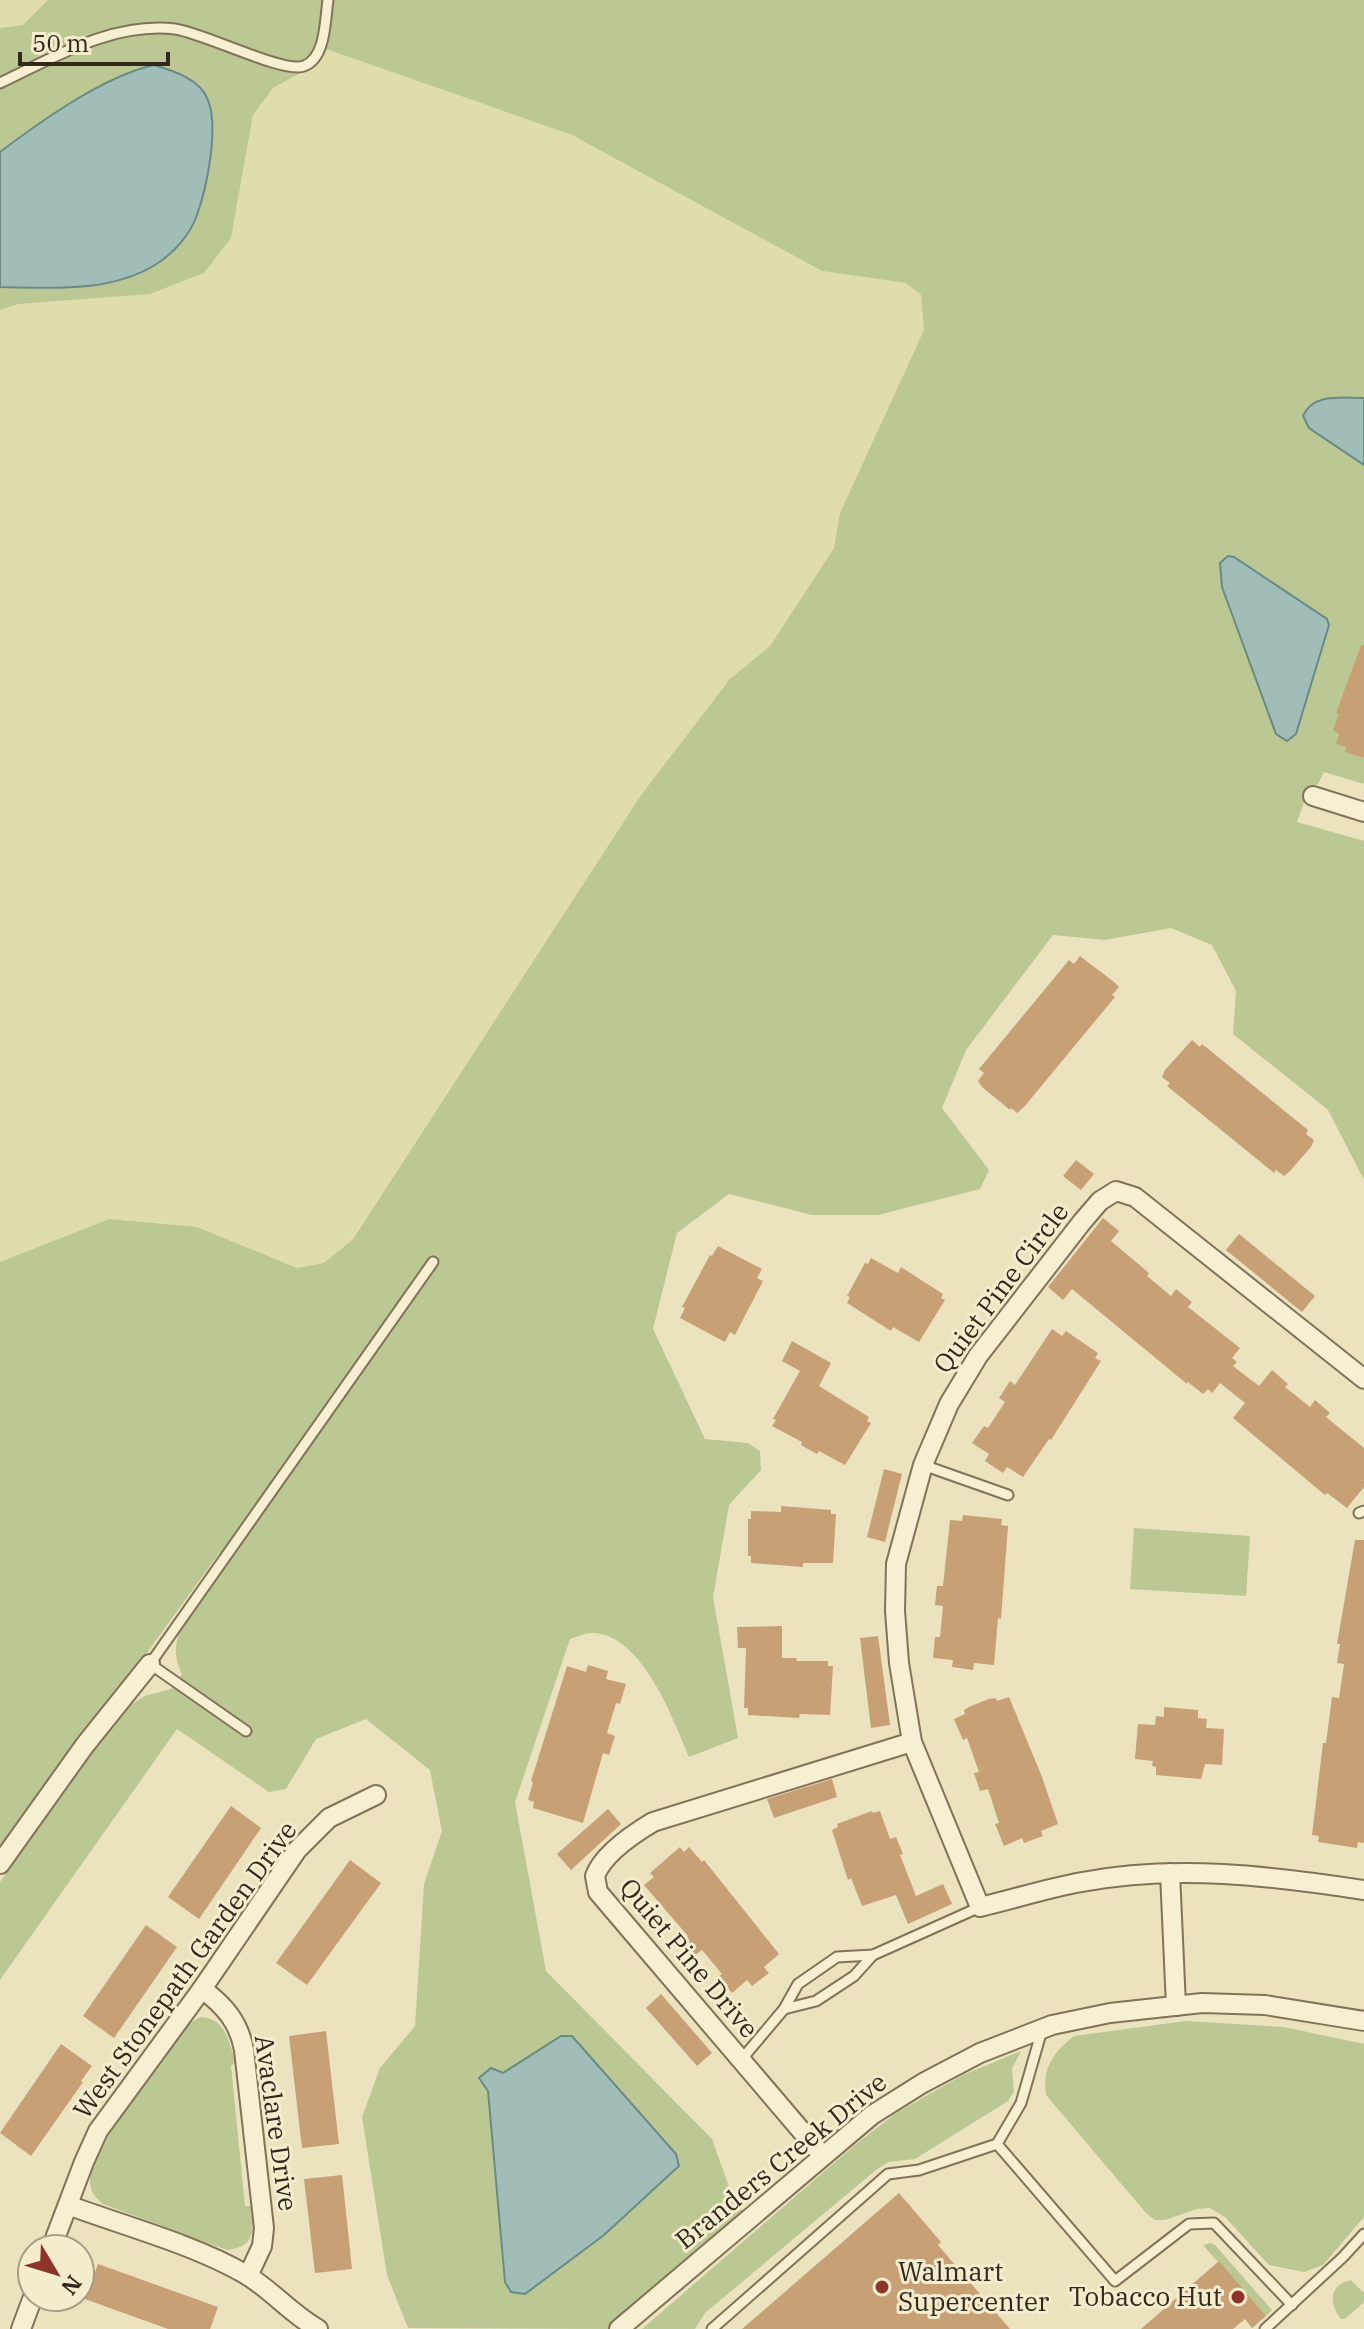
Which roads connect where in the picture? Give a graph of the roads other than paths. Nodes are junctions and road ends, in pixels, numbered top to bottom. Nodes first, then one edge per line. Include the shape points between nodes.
1 (328, 0) edge
2 (0, 83) edge
3 (1313, 796) dead end
4 (1364, 812) edge
5 (433, 1262) dead end
6 (1364, 1379) edge
7 (923, 1465) junction
8 (1008, 1495) dead end
9 (150, 1664) junction
10 (246, 1731) dead end
11 (912, 1742) junction
12 (376, 1795) dead end
13 (0, 1864) edge
14 (1170, 1873) junction
15 (1364, 1890) edge
16 (980, 1907) junction
17 (873, 1955) junction
18 (202, 1989) junction
19 (1176, 2006) junction
20 (784, 2009) junction
21 (1364, 2021) edge
22 (1042, 2029) junction
23 (741, 2060) junction
24 (997, 2144) junction
25 (822, 2155) junction
26 (68, 2205) junction
27 (57, 2233) edge
28 (1364, 2234) edge
29 (248, 2276) junction
30 (1292, 2305) junction
31 (318, 2329) edge
32 (619, 2329) edge
33 (712, 2329) edge
34 (1265, 2329) edge

1 - 2 lane via 319,50 304,66 287,68 203,35 147,28 93,40
3 - 4 street
5 - 9 lane
6 - 7 street, Quiet Pine Circle via 1135,1197 1116,1191 1100,1201 978,1356 949,1404
7 - 8 lane
7 - 11 street, Quiet Pine Circle via 896,1564 899,1663
9 - 10 lane
9 - 13 street
11 - 16 street, Quiet Pine Circle
11 - 23 street, Quiet Pine Drive via 653,1822 597,1869 598,1892
12 - 18 street, West Stonepath Garden Drive via 329,1818 297,1850
14 - 15 street via 1260,1875
14 - 16 street via 1083,1881
14 - 19 street
16 - 17 lane
17 - 20 lane via 854,1976 816,2001
17 - 20 lane via 837,1957 798,1984
18 - 26 street, West Stonepath Garden Drive via 98,2131
18 - 29 street, Avaclare Drive via 233,2019 244,2050 264,2228
19 - 21 street, Branders Creek Drive via 1265,2005
19 - 22 street, Branders Creek Drive via 1110,2013
20 - 23 lane
22 - 24 lane via 1021,2103
22 - 25 street, Branders Creek Drive via 923,2083
23 - 25 street, Quiet Pine Drive
24 - 30 lane via 1115,2281 1189,2224 1214,2223
24 - 33 lane via 919,2170 888,2174
25 - 32 street, Branders Creek Drive
26 - 27 street, West Stonepath Garden Drive
26 - 29 street
28 - 30 lane
29 - 31 street
30 - 34 lane

